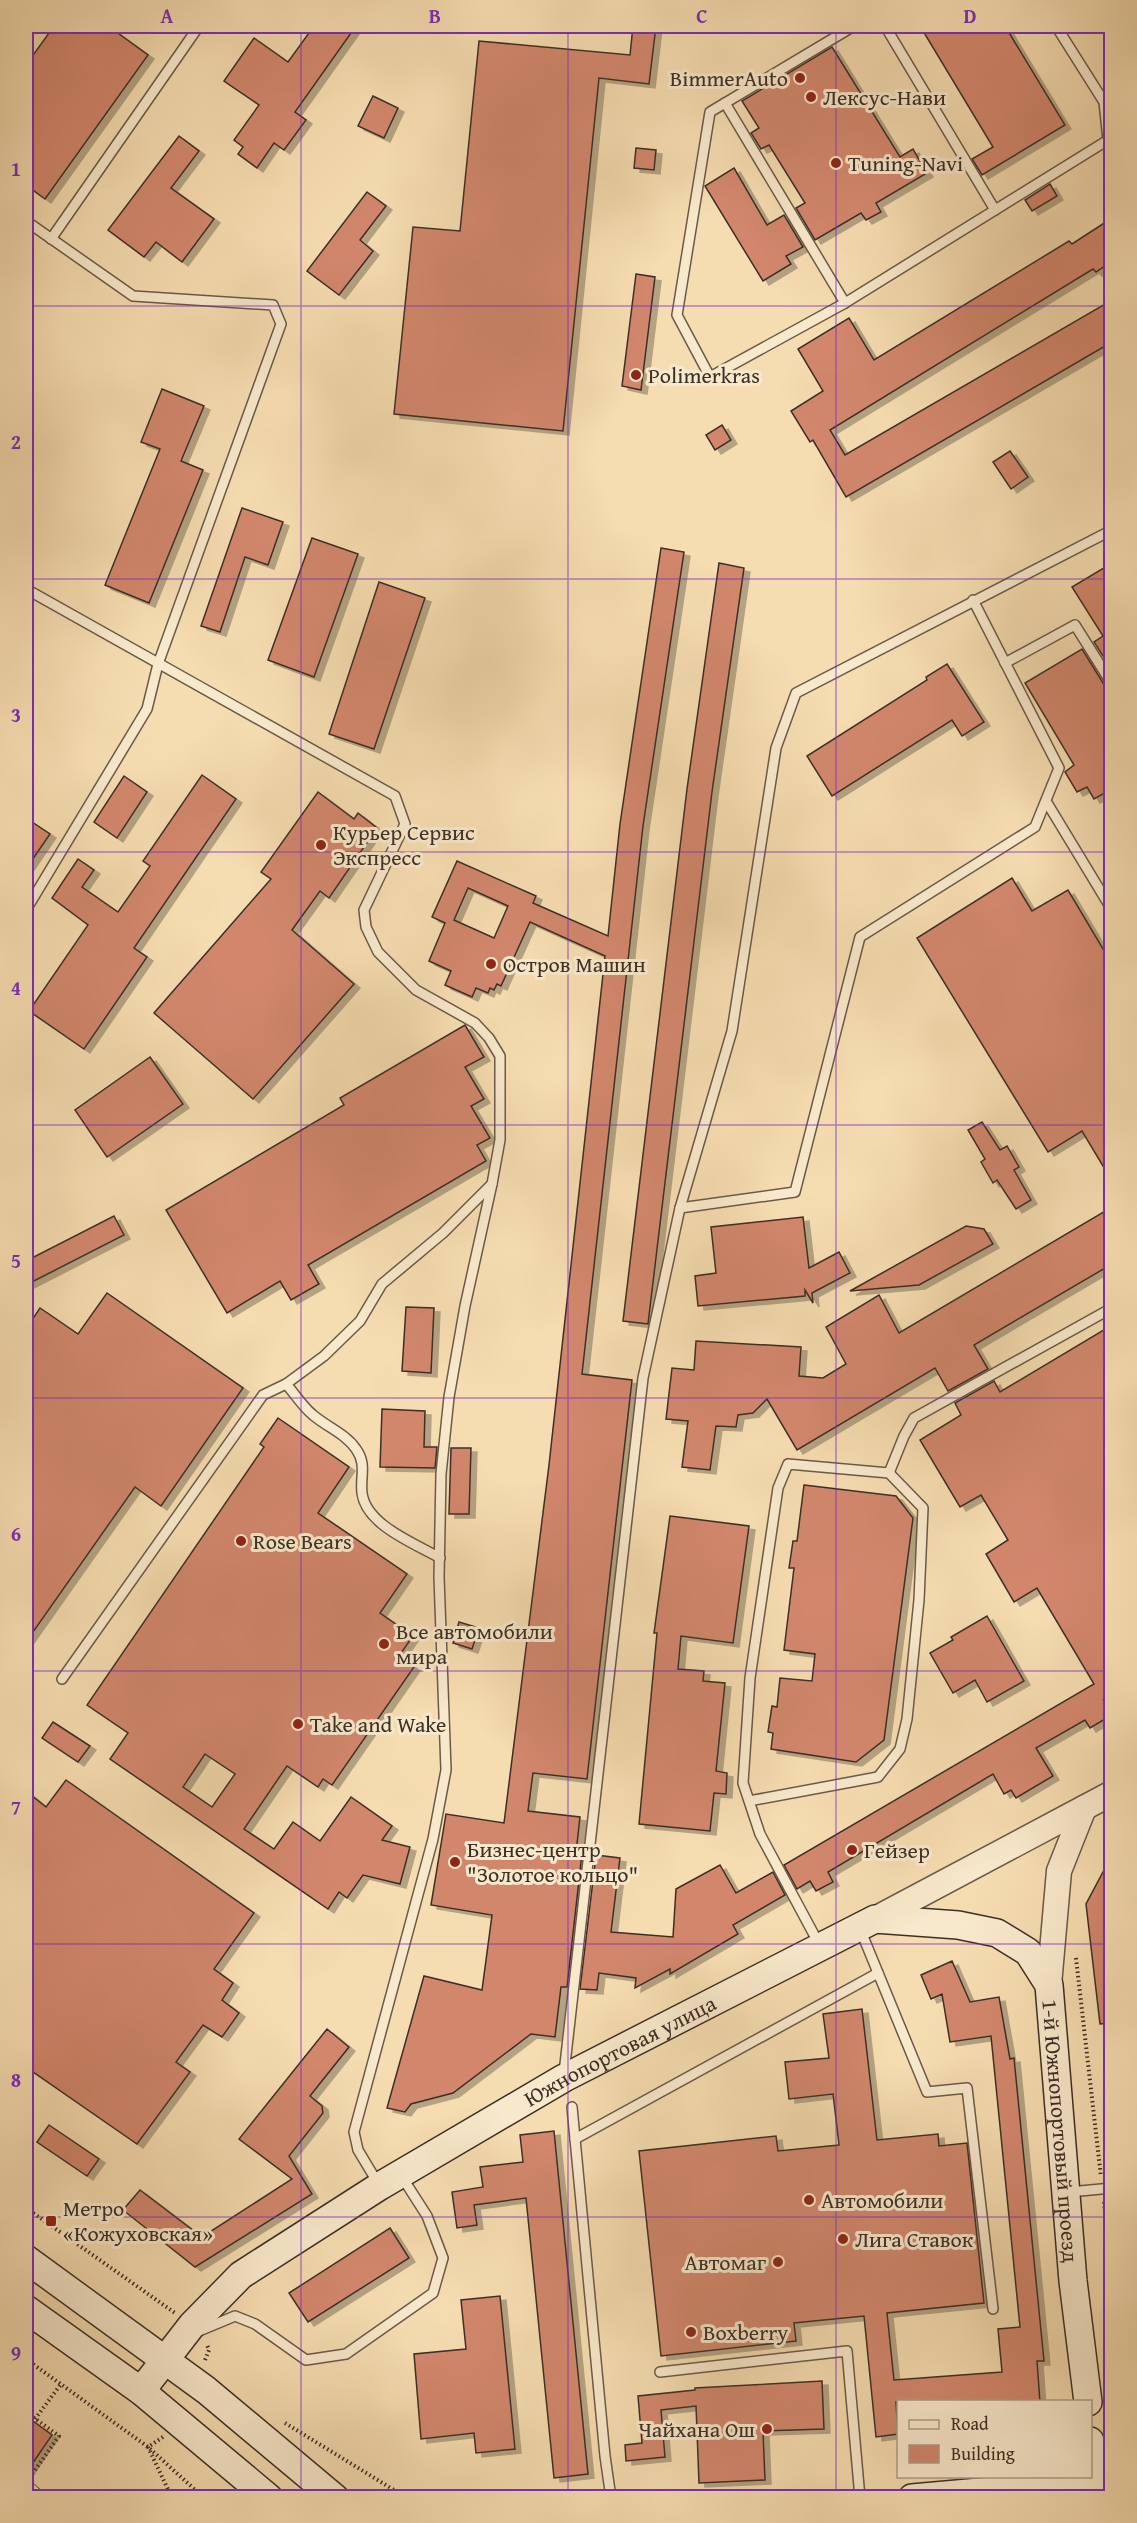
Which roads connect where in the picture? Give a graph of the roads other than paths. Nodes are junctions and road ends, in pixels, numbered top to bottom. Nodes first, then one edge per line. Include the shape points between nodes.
1 (199, 26) edge
2 (854, 26) edge
3 (885, 26) edge
4 (1056, 26) edge
5 (725, 103) junction
6 (995, 210) junction
7 (26, 221) edge
8 (51, 239) junction
9 (845, 303) junction
10 (1112, 530) edge
11 (26, 589) edge
12 (973, 600) junction
13 (158, 663) junction
14 (1005, 663) junction
15 (1112, 684) edge
16 (1046, 801) junction
17 (26, 910) edge
18 (1112, 910) edge
19 (492, 1184) junction
20 (680, 1208) junction
21 (1112, 1308) edge
22 (286, 1384) junction
23 (889, 1473) junction
24 (440, 1558) junction
25 (62, 1679) dead end
26 (1112, 1793) edge
27 (749, 1801) junction
28 (1084, 1808) junction
29 (867, 1923) junction
30 (820, 1947) junction
31 (878, 1973) junction
32 (1049, 1984) junction
33 (564, 2078) junction
34 (572, 2107) dead end
35 (575, 2139) junction
36 (390, 2181) junction
37 (1107, 2188) edge
38 (1066, 2193) junction
39 (26, 2259) edge
40 (26, 2309) edge
41 (993, 2310) dead end
42 (164, 2359) junction
43 (660, 2372) dead end
44 (141, 2391) junction
45 (1088, 2400) edge
46 (1092, 2457) edge
47 (29, 2483) edge
48 (1096, 2489) edge
49 (34, 2498) edge
50 (269, 2498) edge
51 (335, 2498) edge
52 (611, 2498) edge
53 (860, 2498) edge
54 (912, 2498) edge

1 - 8 lane
2 - 5 lane
3 - 6 lane
4 - 6 lane via 1104,102 1108,140
5 - 9 lane
5 - 9 lane via 710,112 677,315 710,377
6 - 9 lane
7 - 8 lane
8 - 13 lane via 134,296 273,304 281,324
10 - 12 lane
11 - 13 lane
12 - 14 lane
12 - 20 lane via 796,693 776,748 732,1031
13 - 17 lane via 147,709
13 - 19 lane via 395,796 405,824 364,910 366,927 378,952 416,990 475,1023 500,1056 500,1140
14 - 15 lane via 1075,625
14 - 16 lane via 1059,768
16 - 18 lane
16 - 20 lane via 1035,827 860,937 795,1192
19 - 22 lane via 443,1233 382,1284 360,1321
19 - 24 lane via 449,1397 441,1474
20 - 33 lane via 643,1378
21 - 23 lane via 914,1418
22 - 24 lane via 311,1414 358,1452 364,1464 364,1505 375,1520
22 - 25 lane via 262,1395
23 - 27 lane via 788,1464 778,1488 750,1678 743,1783
23 - 27 lane via 923,1508 919,1600 907,1719 900,1749 878,1777
24 - 36 lane via 446,1770 433,1839 354,2132 358,2150
26 - 28 street, Южнопортовая улица
27 - 30 lane via 760,1834
28 - 29 street, Южнопортовая улица
28 - 32 street via 1059,1871
29 - 30 main road, Южнопортовая улица
29 - 31 lane
29 - 32 main road, 1-й Южнопортовый проезд via 958,1925 996,1933 1028,1952
30 - 33 main road, Южнопортовая улица
31 - 35 lane
31 - 41 lane via 927,2092 967,2088
32 - 38 main road, 1-й Южнопортовый проезд
33 - 36 main road, Южнопортовая улица
34 - 35 lane
35 - 52 lane
36 - 42 main road, Южнопортовая улица via 241,2275
36 - 42 lane via 428,2216 443,2258 433,2293 346,2354 306,2360 255,2324 236,2316 199,2331
37 - 38 lane
38 - 45 main road, 1-й Южнопортовый проезд
39 - 42 main road
40 - 44 main road
42 - 44 main road, Южнопортовая улица
42 - 51 main road
43 - 53 lane via 847,2351
44 - 50 main road
46 - 48 main road
47 - 49 street
48 - 54 main road

